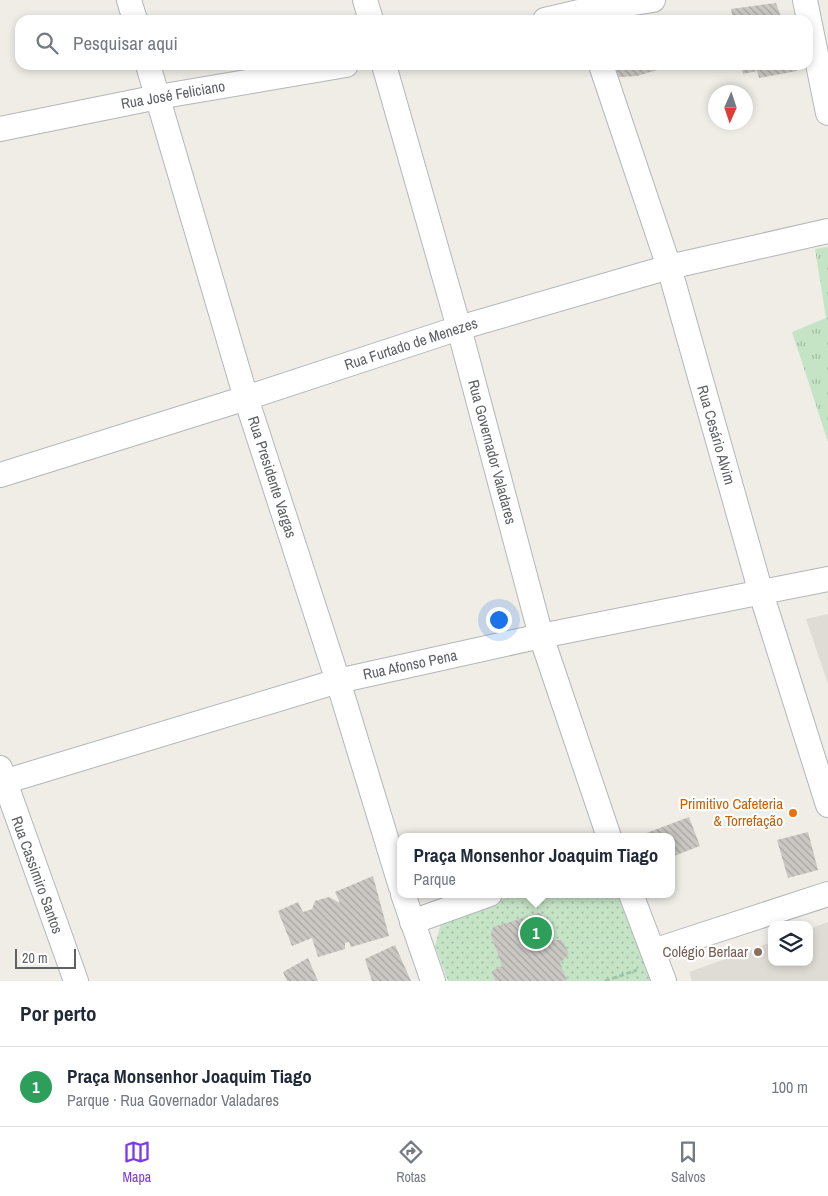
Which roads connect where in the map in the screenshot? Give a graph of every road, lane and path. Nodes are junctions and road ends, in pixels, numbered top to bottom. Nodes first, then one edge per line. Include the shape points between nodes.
1 (129, 0) edge
2 (365, 0) edge
3 (653, 0) edge
4 (805, 0) edge
5 (583, 10) edge
6 (134, 15) edge
7 (370, 15) edge
8 (564, 15) edge
9 (808, 15) edge
10 (813, 39) edge
11 (150, 70) edge
12 (317, 70) edge
13 (385, 70) edge
14 (603, 70) edge
15 (158, 97) junction
16 (828, 113) edge
17 (0, 129) edge
18 (828, 231) edge
19 (669, 267) junction
20 (459, 328) junction
21 (246, 398) junction
22 (0, 475) edge
23 (828, 579) edge
24 (760, 593) junction
25 (541, 636) junction
26 (338, 681) junction
27 (1, 778) edge
28 (828, 805) edge
29 (608, 833) edge
30 (397, 874) edge
31 (828, 894) edge
32 (404, 898) edge
33 (479, 898) edge
34 (633, 898) edge
35 (412, 922) junction
36 (658, 965) edge
37 (76, 981) edge
38 (433, 981) edge
39 (605, 981) edge

1 - 6 street
2 - 7 street
3 - 5 street
4 - 9 street
5 - 8 street
10 - 16 street
11 - 15 street, Rua Presidente Vargas
12 - 15 street, Rua José Feliciano
13 - 20 street, Rua Governador Valadares
14 - 19 street, Rua Cesário Alvim
15 - 17 street, Rua José Feliciano
15 - 21 street, Rua Presidente Vargas
18 - 19 street, Rua Furtado de Menezes
19 - 20 street, Rua Furtado de Menezes
19 - 24 street, Rua Cesário Alvim
20 - 21 street, Rua Furtado de Menezes
20 - 25 street, Rua Governador Valadares
21 - 22 street, Rua Furtado de Menezes
21 - 26 street, Rua Presidente Vargas
23 - 24 street, Rua Afonso Pena
24 - 25 street, Rua Afonso Pena
24 - 28 street, Rua Cesário Alvim
25 - 26 street, Rua Afonso Pena
25 - 29 street, Rua Governador Valadares
26 - 27 street, Rua Afonso Pena
26 - 30 street, Rua Presidente Vargas
27 - 37 street, Rua Cassimiro Santos
31 - 36 street
32 - 35 street
33 - 35 street
34 - 36 street
35 - 38 street
36 - 39 path

